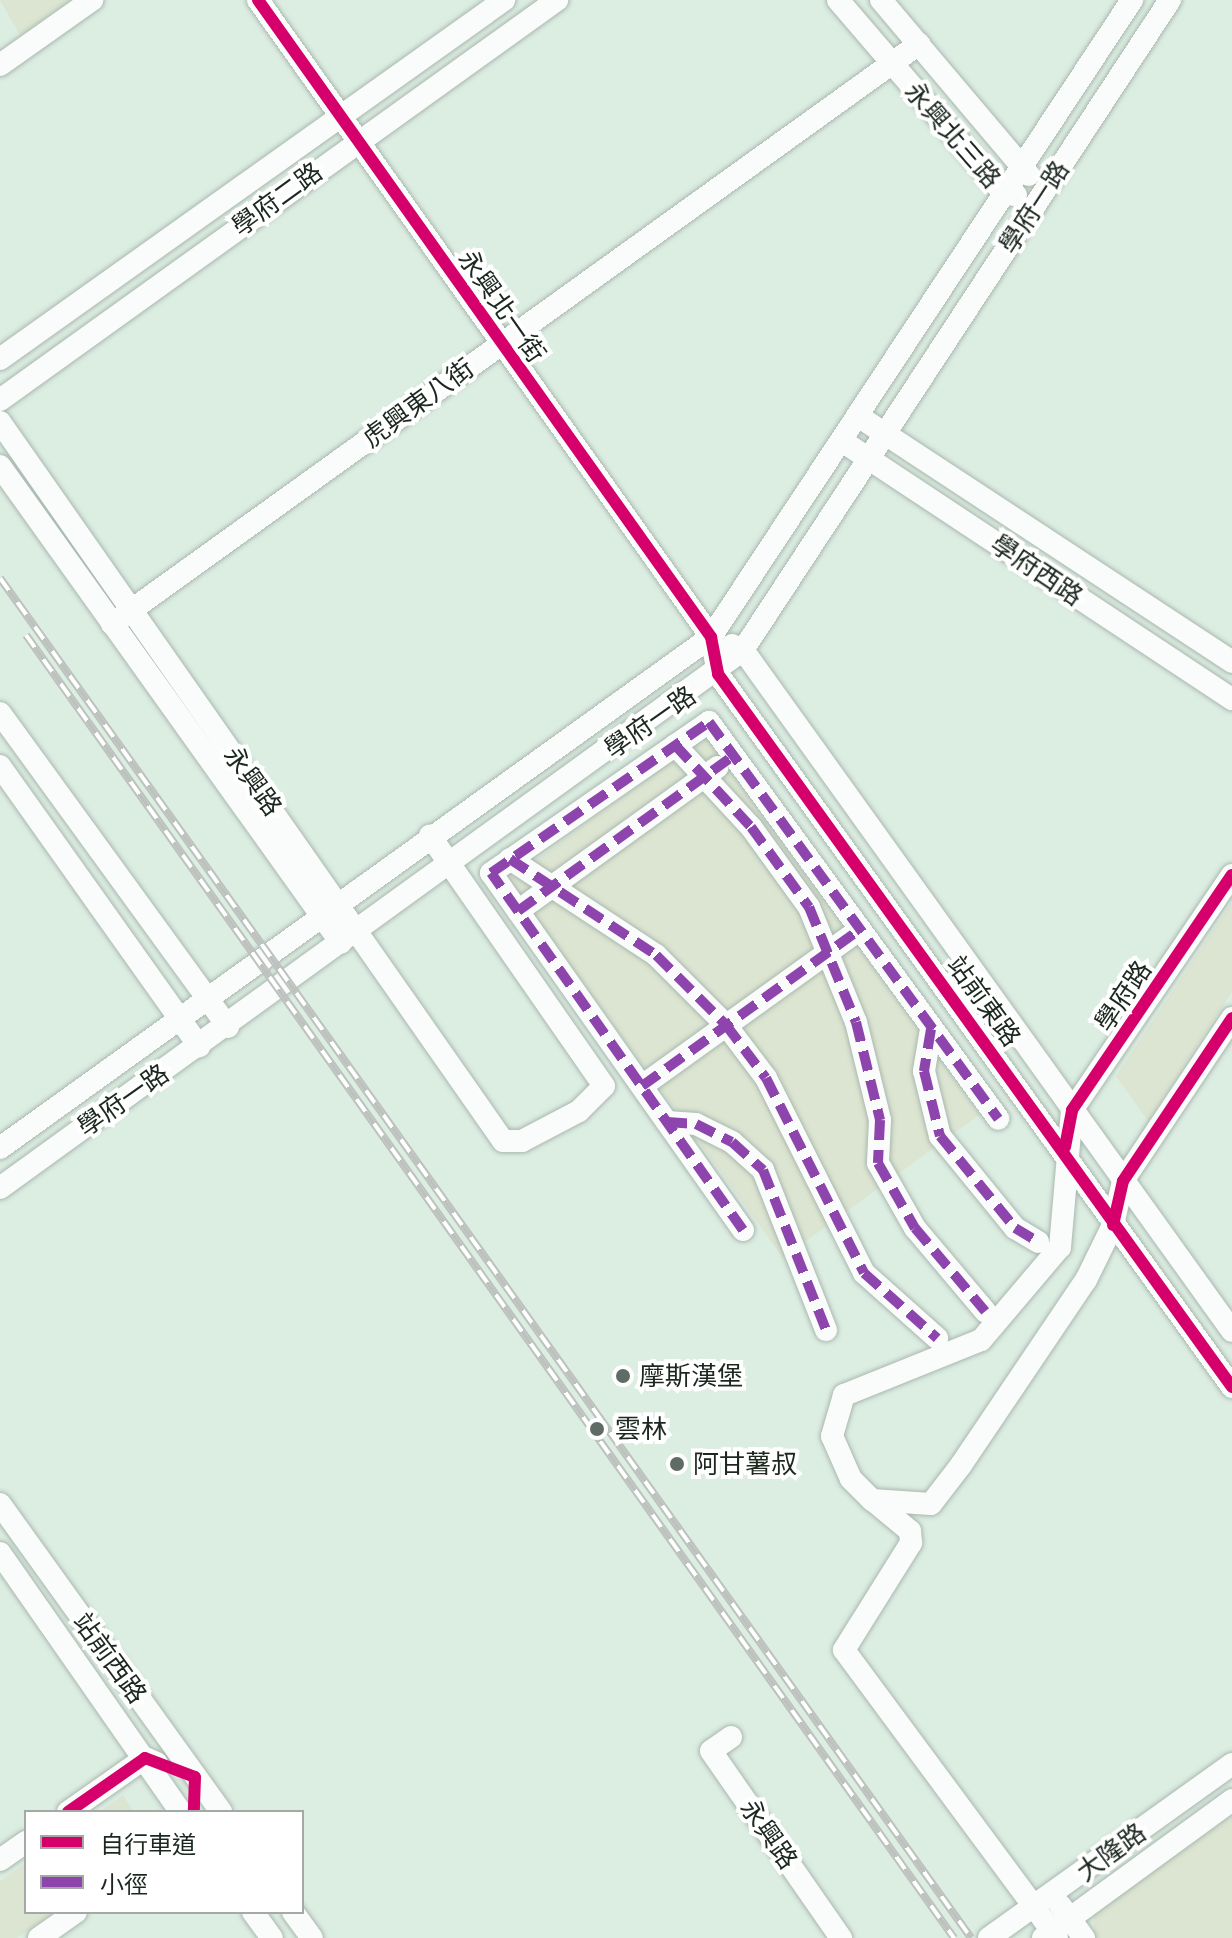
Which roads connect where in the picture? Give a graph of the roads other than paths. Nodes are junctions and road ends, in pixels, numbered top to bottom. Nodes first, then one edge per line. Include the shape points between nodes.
1 (92, 0) edge
2 (258, 0) edge
3 (504, 0) edge
4 (557, 0) edge
5 (838, 0) edge
6 (881, 0) edge
7 (1132, 0) edge
8 (1170, 0) edge
9 (919, 44) junction
10 (0, 65) edge
11 (893, 67) junction
12 (341, 118) junction
13 (357, 141) junction
14 (1024, 165) junction
15 (1004, 194) junction
16 (1040, 198) junction
17 (501, 344) junction
18 (0, 359) edge
19 (0, 400) edge
20 (858, 416) junction
21 (0, 422) edge
22 (886, 433) junction
23 (842, 441) junction
24 (870, 459) junction
25 (0, 466) edge
26 (121, 617) junction
27 (711, 637) junction
28 (743, 650) junction
29 (1232, 662) edge
30 (718, 674) junction
31 (1232, 699) edge
32 (0, 713) edge
33 (675, 745) junction
34 (733, 756) junction
35 (0, 766) edge
36 (707, 775) junction
37 (430, 836) junction
38 (510, 859) junction
39 (450, 865) junction
40 (1232, 875) edge
41 (554, 885) junction
42 (339, 900) junction
43 (518, 911) junction
44 (320, 914) junction
45 (858, 931) junction
46 (349, 938) junction
47 (828, 952) junction
48 (207, 998) junction
49 (179, 1018) junction
50 (1232, 1018) edge
51 (726, 1025) junction
52 (228, 1027) junction
53 (931, 1029) junction
54 (199, 1046) junction
55 (642, 1086) junction
56 (1072, 1110) junction
57 (998, 1119) dead end
58 (667, 1122) junction
59 (1065, 1147) junction
60 (0, 1148) edge
61 (1123, 1181) junction
62 (0, 1188) edge
63 (1113, 1225) junction
64 (743, 1230) dead end
65 (1038, 1242) dead end
66 (985, 1311) dead end
67 (826, 1330) dead end
68 (1232, 1331) edge
69 (937, 1338) dead end
70 (1232, 1387) edge
71 (872, 1500) junction
72 (0, 1504) edge
73 (0, 1553) edge
74 (731, 1737) dead end
75 (145, 1758) junction
76 (1232, 1764) edge
77 (195, 1777) junction
78 (1232, 1800) edge
79 (71, 1810) edge
80 (180, 1810) edge
81 (194, 1810) edge
82 (220, 1810) edge
83 (24, 1843) edge
84 (0, 1860) edge
85 (1043, 1901) junction
86 (73, 1914) edge
87 (254, 1914) edge
88 (294, 1914) edge
89 (1055, 1931) edge
90 (39, 1938) edge
91 (272, 1938) edge
92 (312, 1938) edge
93 (841, 1938) edge
94 (989, 1938) edge
95 (1084, 1938) edge

1 - 10 street
2 - 12 street, 永興北一街
3 - 12 street, 學府二路
4 - 13 street, 學府二路
5 - 11 street, 永興北三路
6 - 9 street, 永興北三路
7 - 14 street, 學府一路
8 - 16 street, 學府一路
9 - 11 street, 虎興東八街
9 - 14 street, 永興北三路
11 - 15 street, 永興北三路
11 - 17 street, 虎興東八街
12 - 13 street, 永興北一街
12 - 18 street, 學府二路
13 - 17 street, 永興北一街
13 - 19 street, 學府二路
14 - 15 street, 學府一路
14 - 16 street, 永興北三路
15 - 16 street, 永興北三路
15 - 20 street, 學府一路
16 - 22 street, 學府一路
17 - 26 street, 虎興東八街
17 - 27 street, 永興北一街
20 - 22 street, 學府西路
20 - 23 street, 學府一路
21 - 26 street, 永興路
22 - 24 street, 學府一路
22 - 29 street, 學府西路
23 - 24 street, 學府西路
23 - 27 street, 學府一路
24 - 28 street, 學府一路
24 - 31 street, 學府西路
25 - 26 street, 永興路
26 - 42 street, 永興路
26 - 44 street, 永興路
27 - 28 street
27 - 30 street, 站前東路
27 - 37 street, 學府一路
28 - 30 street, 學府一路
28 - 56 street, 站前東路
30 - 39 street, 學府一路
30 - 59 street, 站前東路
32 - 48 street
33 - 34 street via 709,722
33 - 36 street
33 - 38 street
34 - 36 street
34 - 45 street
35 - 49 street
36 - 41 street
36 - 47 street via 782,866
37 - 39 street
37 - 42 street, 學府一路
38 - 41 street
38 - 43 street via 491,873
39 - 46 street, 學府一路
39 - 46 street, 永興路 via 604,1086 550,1129 503,1141
40 - 56 street, 學府路
41 - 43 street
41 - 51 street via 656,955
42 - 44 street, 學府一路
42 - 46 street, 永興路
43 - 55 street
44 - 46 street, 永興路
44 - 48 street, 學府一路
45 - 47 street
45 - 53 street
46 - 52 street, 學府一路
47 - 51 street
47 - 66 street via 880,1120 878,1163 915,1228
48 - 49 street, 學府一路
48 - 52 street
49 - 54 street
49 - 60 street, 學府一路
50 - 61 street
51 - 55 street
51 - 69 street via 766,1078 864,1273
52 - 54 street, 學府一路
53 - 57 street
53 - 65 street via 924,1071 940,1136 1015,1228
54 - 62 street, 學府一路
55 - 58 street
56 - 59 street, 學府路
56 - 61 street, 站前東路
58 - 64 street
58 - 67 street via 696,1124 732,1142 763,1170
59 - 63 street, 站前東路
59 - 71 street, 學府路 via 1060,1247 981,1340 954,1356 874,1379 844,1395 832,1418 837,1452
61 - 63 street
61 - 68 street, 站前東路
63 - 70 street, 站前東路
63 - 71 street via 1086,1280 931,1504
71 - 85 street, 學府路 via 910,1531 911,1543 844,1650
72 - 77 street, 站前西路
73 - 75 street, 站前西路
74 - 93 street, 永興路 via 711,1751
75 - 77 street
75 - 79 street
75 - 80 street, 站前西路
76 - 85 street, 大隆路
77 - 81 street
77 - 82 street, 站前西路
78 - 89 street, 大隆路
83 - 84 street
85 - 89 street
85 - 94 street, 大隆路
86 - 90 street
87 - 91 street
88 - 92 street
89 - 95 street

